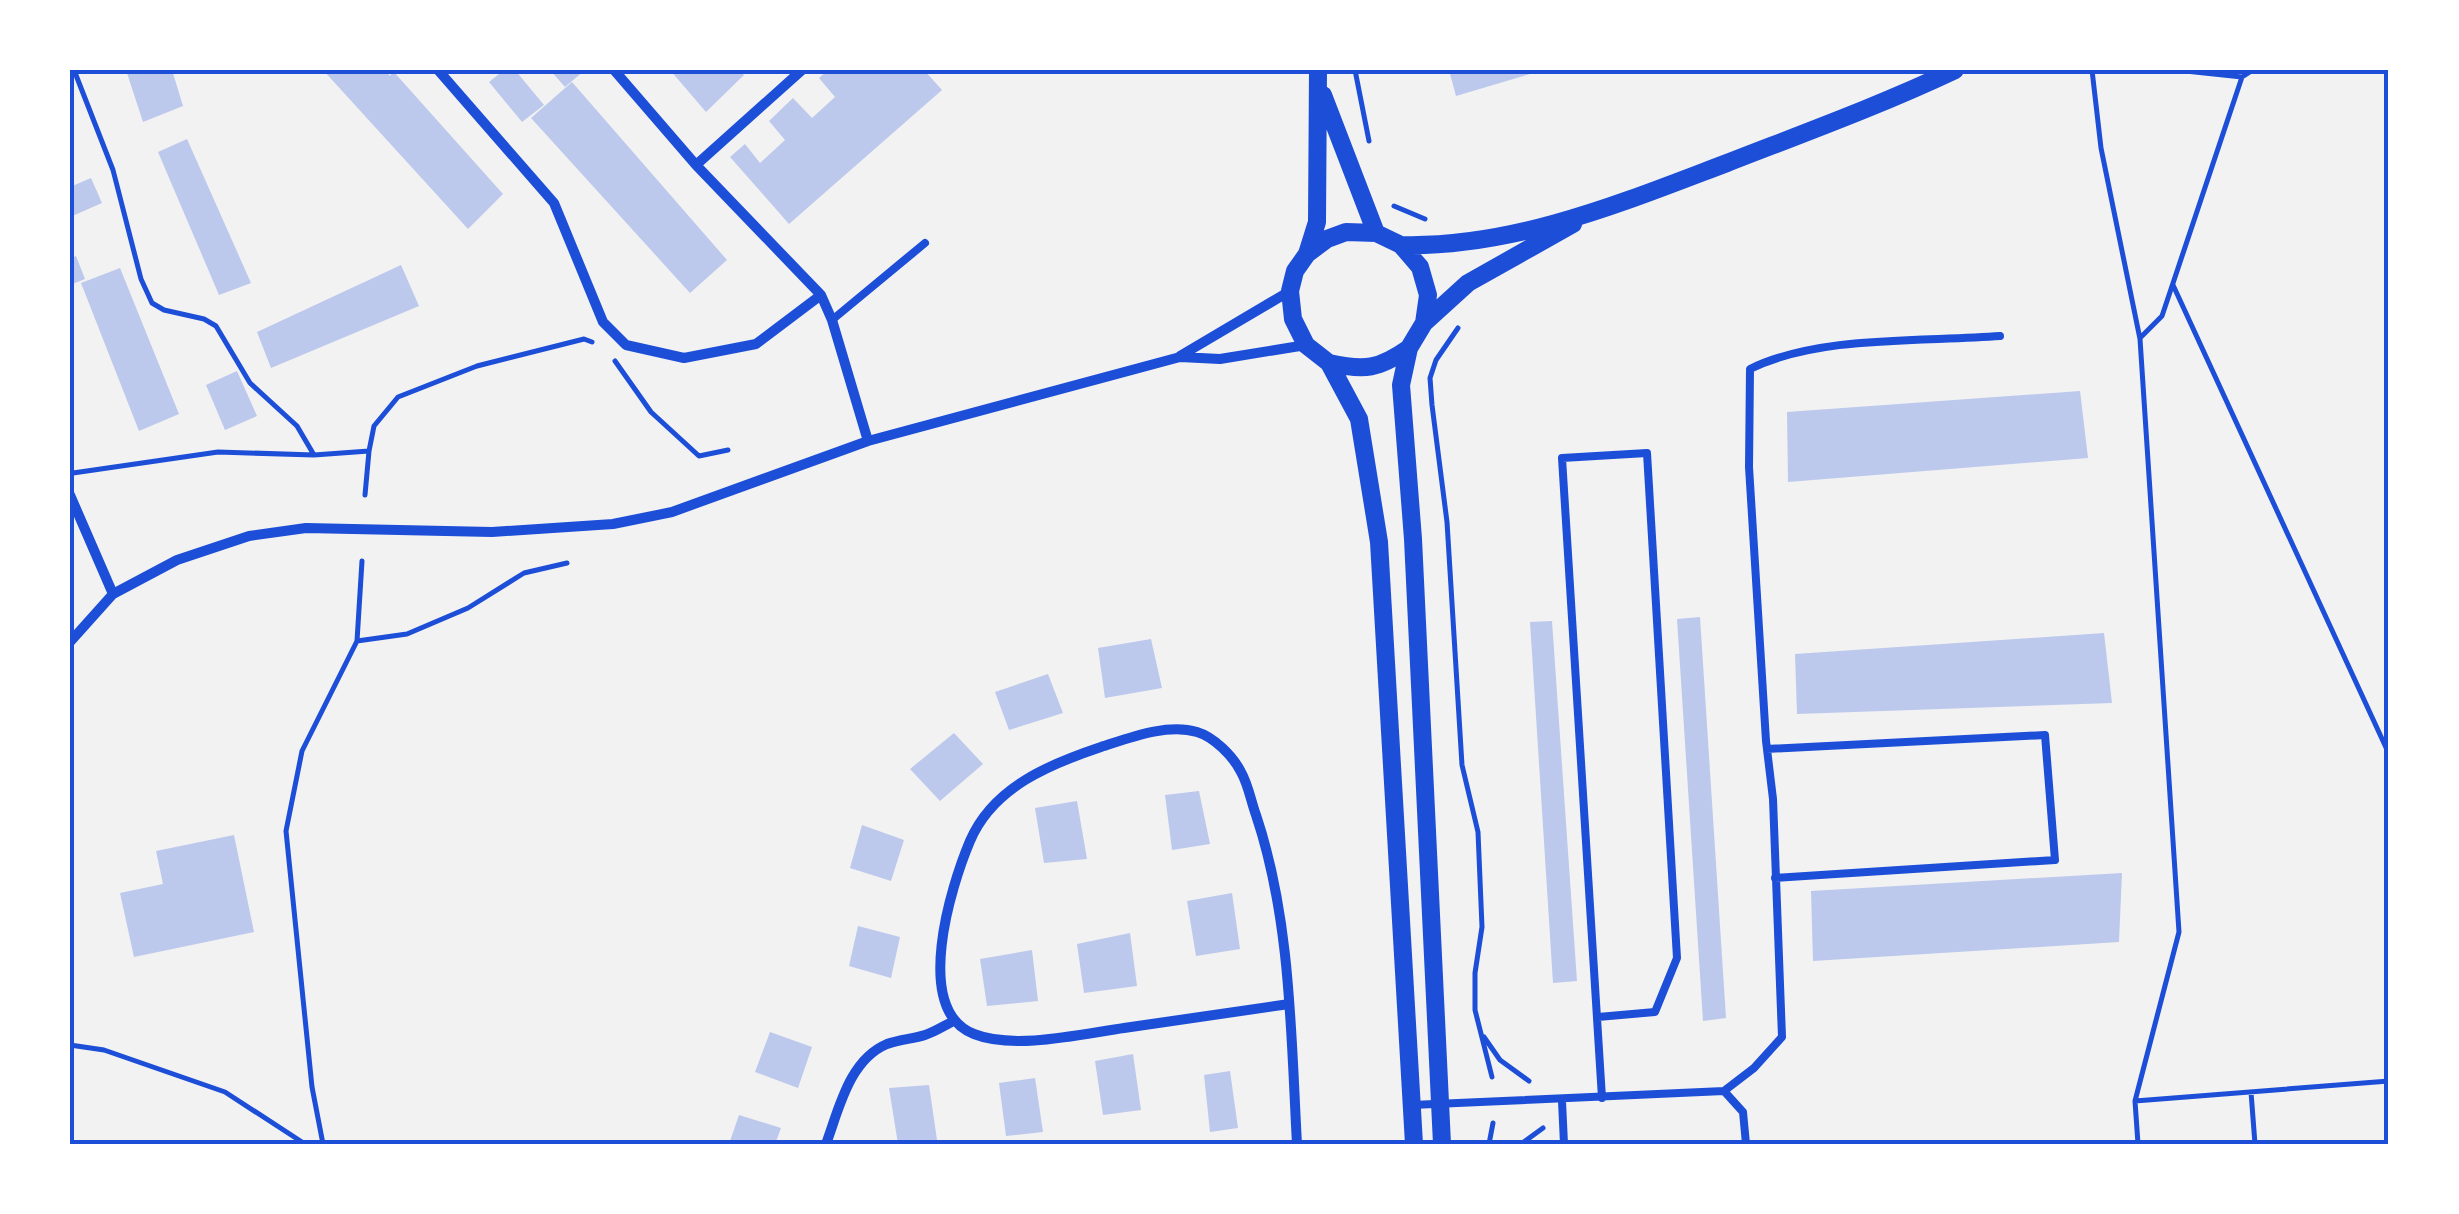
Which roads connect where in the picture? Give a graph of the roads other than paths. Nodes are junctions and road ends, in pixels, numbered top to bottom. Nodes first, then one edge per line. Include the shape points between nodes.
1 (438, 70) edge
2 (614, 70) edge
3 (802, 70) edge
4 (1955, 70) edge
5 (1319, 78) edge
6 (696, 165) junction
7 (1590, 214) junction
8 (1376, 232) junction
9 (925, 242) dead end
10 (1401, 245) junction
11 (1307, 254) junction
12 (1290, 291) junction
13 (820, 295) junction
14 (832, 320) junction
15 (1424, 324) junction
16 (2000, 336) dead end
17 (1306, 345) junction
18 (1409, 348) junction
19 (1180, 357) junction
20 (1329, 362) junction
21 (868, 441) junction
22 (70, 495) edge
23 (114, 594) junction
24 (70, 642) edge
25 (1767, 749) junction
26 (1775, 878) junction
27 (1289, 1004) junction
28 (1598, 1017) junction
29 (954, 1021) junction
30 (1724, 1091) junction
31 (1602, 1098) junction
32 (1562, 1101) junction
33 (1440, 1104) junction
34 (1412, 1105) junction
35 (826, 1144) edge
36 (1297, 1144) edge
37 (1414, 1144) edge
38 (1442, 1144) edge
39 (1564, 1144) edge
40 (1746, 1144) edge

1 - 13 street via 554,203 604,322 626,345 684,358 756,344
2 - 6 street
3 - 6 street
4 - 7 street
5 - 8 street
5 - 11 street via 1318,222
6 - 13 street
7 - 10 street via 1454,244
7 - 15 street via 1468,283
8 - 10 street
8 - 11 street via 1346,232
9 - 14 lane
10 - 15 street via 1420,267 1428,295
11 - 12 street
12 - 17 street via 1292,319
12 - 19 street
13 - 14 street
14 - 21 street
15 - 18 street
16 - 25 lane via 1828,346 1750,369 1749,467
17 - 19 street
17 - 20 street
18 - 20 street via 1371,367
18 - 33 street via 1401,385
19 - 21 street
20 - 34 street via 1360,419 1379,542
21 - 23 street via 672,512 613,524 492,532 306,528 249,536 177,560
22 - 23 street
23 - 24 street
25 - 26 lane
25 - 26 lane via 2045,736 2055,860
26 - 30 lane via 1782,1037
27 - 29 street via 1004,1040 973,1034
27 - 29 street via 1266,846 1242,772 1219,744 1198,732 1172,729 1065,759 1022,780 992,807 972,837 954,888 940,960 942,996
27 - 36 street
28 - 28 lane via 1562,458 1647,453 1677,958 1654,1012
28 - 31 lane
29 - 35 street via 881,1046 864,1061 850,1079
30 - 31 lane
30 - 40 lane via 1743,1112
31 - 32 lane
32 - 33 lane
32 - 39 lane
33 - 34 lane
33 - 38 street
34 - 37 street

